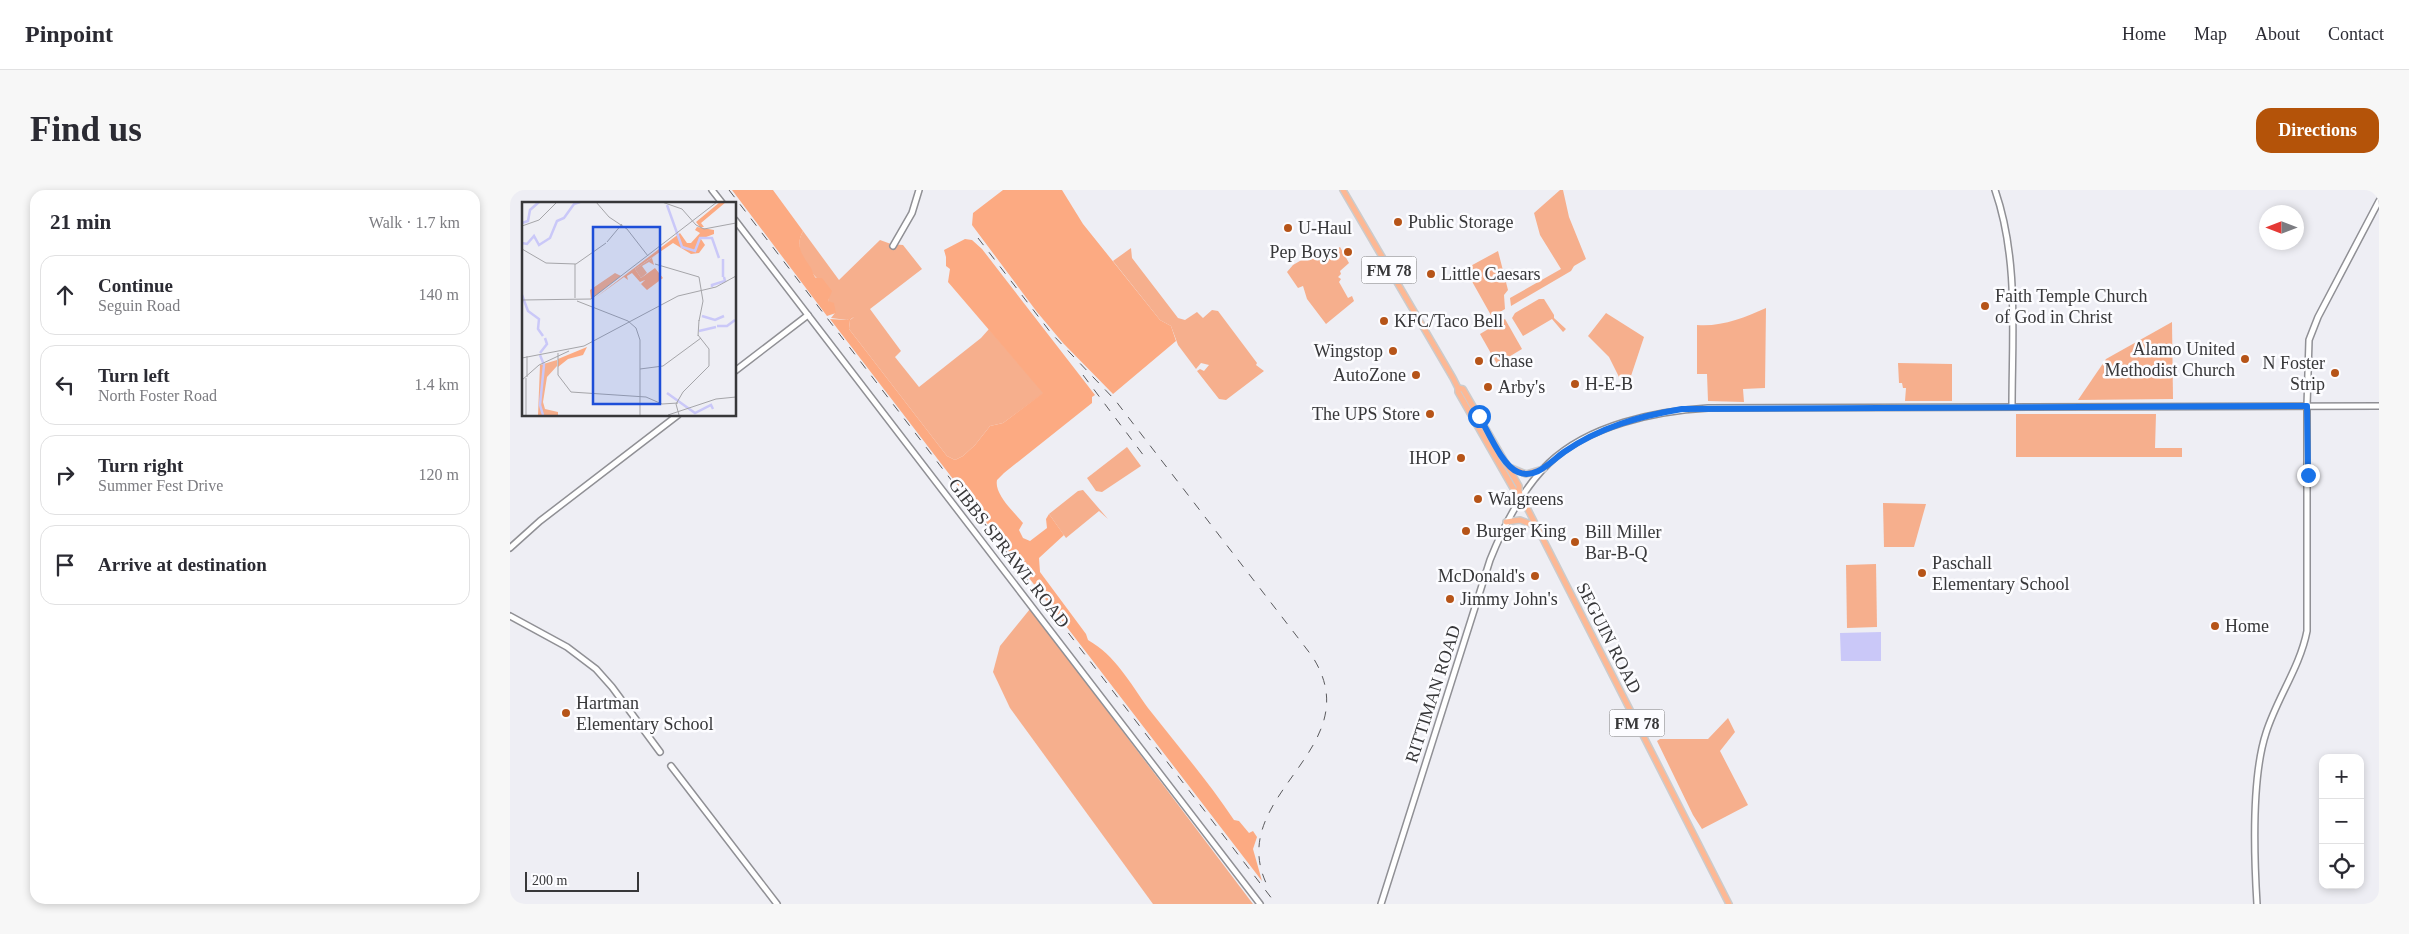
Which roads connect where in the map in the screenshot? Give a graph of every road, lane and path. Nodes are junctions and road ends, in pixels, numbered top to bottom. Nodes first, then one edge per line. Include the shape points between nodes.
1 (712, 190) edge
2 (919, 190) edge
3 (1342, 190) edge
4 (1995, 190) edge
5 (2379, 201) edge
6 (721, 202) edge
7 (736, 221) edge
8 (893, 246) dead end
9 (808, 315) junction
10 (736, 370) edge
11 (1458, 388) junction
12 (2307, 406) junction
13 (2379, 406) edge
14 (2012, 407) junction
15 (677, 416) edge
16 (1508, 466) junction
17 (1543, 469) junction
18 (1520, 495) junction
19 (1506, 522) junction
20 (1536, 526) junction
21 (510, 548) edge
22 (510, 616) edge
23 (660, 752) dead end
24 (671, 766) dead end
25 (777, 904) edge
26 (1260, 904) edge
27 (1381, 904) edge
28 (1729, 904) edge
29 (2257, 904) edge

1 - 6 main road
2 - 8 main road via 912,213
3 - 11 main road, SEGUIN ROAD / FM 78
4 - 14 main road via 2007,233 2011,264
5 - 12 main road via 2311,333
7 - 9 main road, GIBBS SPRAWL ROAD
9 - 10 main road
9 - 26 main road, GIBBS SPRAWL ROAD
11 - 16 main road, SEGUIN ROAD / FM 78 via 1463,389
11 - 18 main road, SEGUIN ROAD / FM 78 via 1514,490
12 - 13 main road, RITTIMAN ROAD
12 - 14 main road, RITTIMAN ROAD
12 - 29 main road via 2307,631 2301,654 2260,755
14 - 17 main road, RITTIMAN ROAD via 1682,409 1631,420 1602,431 1564,451
15 - 21 main road via 540,521
16 - 17 main road via 1522,474
16 - 18 main road, SEGUIN ROAD / FM 78 via 1519,486
17 - 18 main road, RITTIMAN ROAD
18 - 19 main road, RITTIMAN ROAD
18 - 20 main road, SEGUIN ROAD / FM 78
19 - 20 main road via 1520,520
19 - 27 main road, RITTIMAN ROAD via 1490,560
20 - 28 main road, SEGUIN ROAD / FM 78
22 - 23 main road via 567,647 594,669
24 - 25 main road

